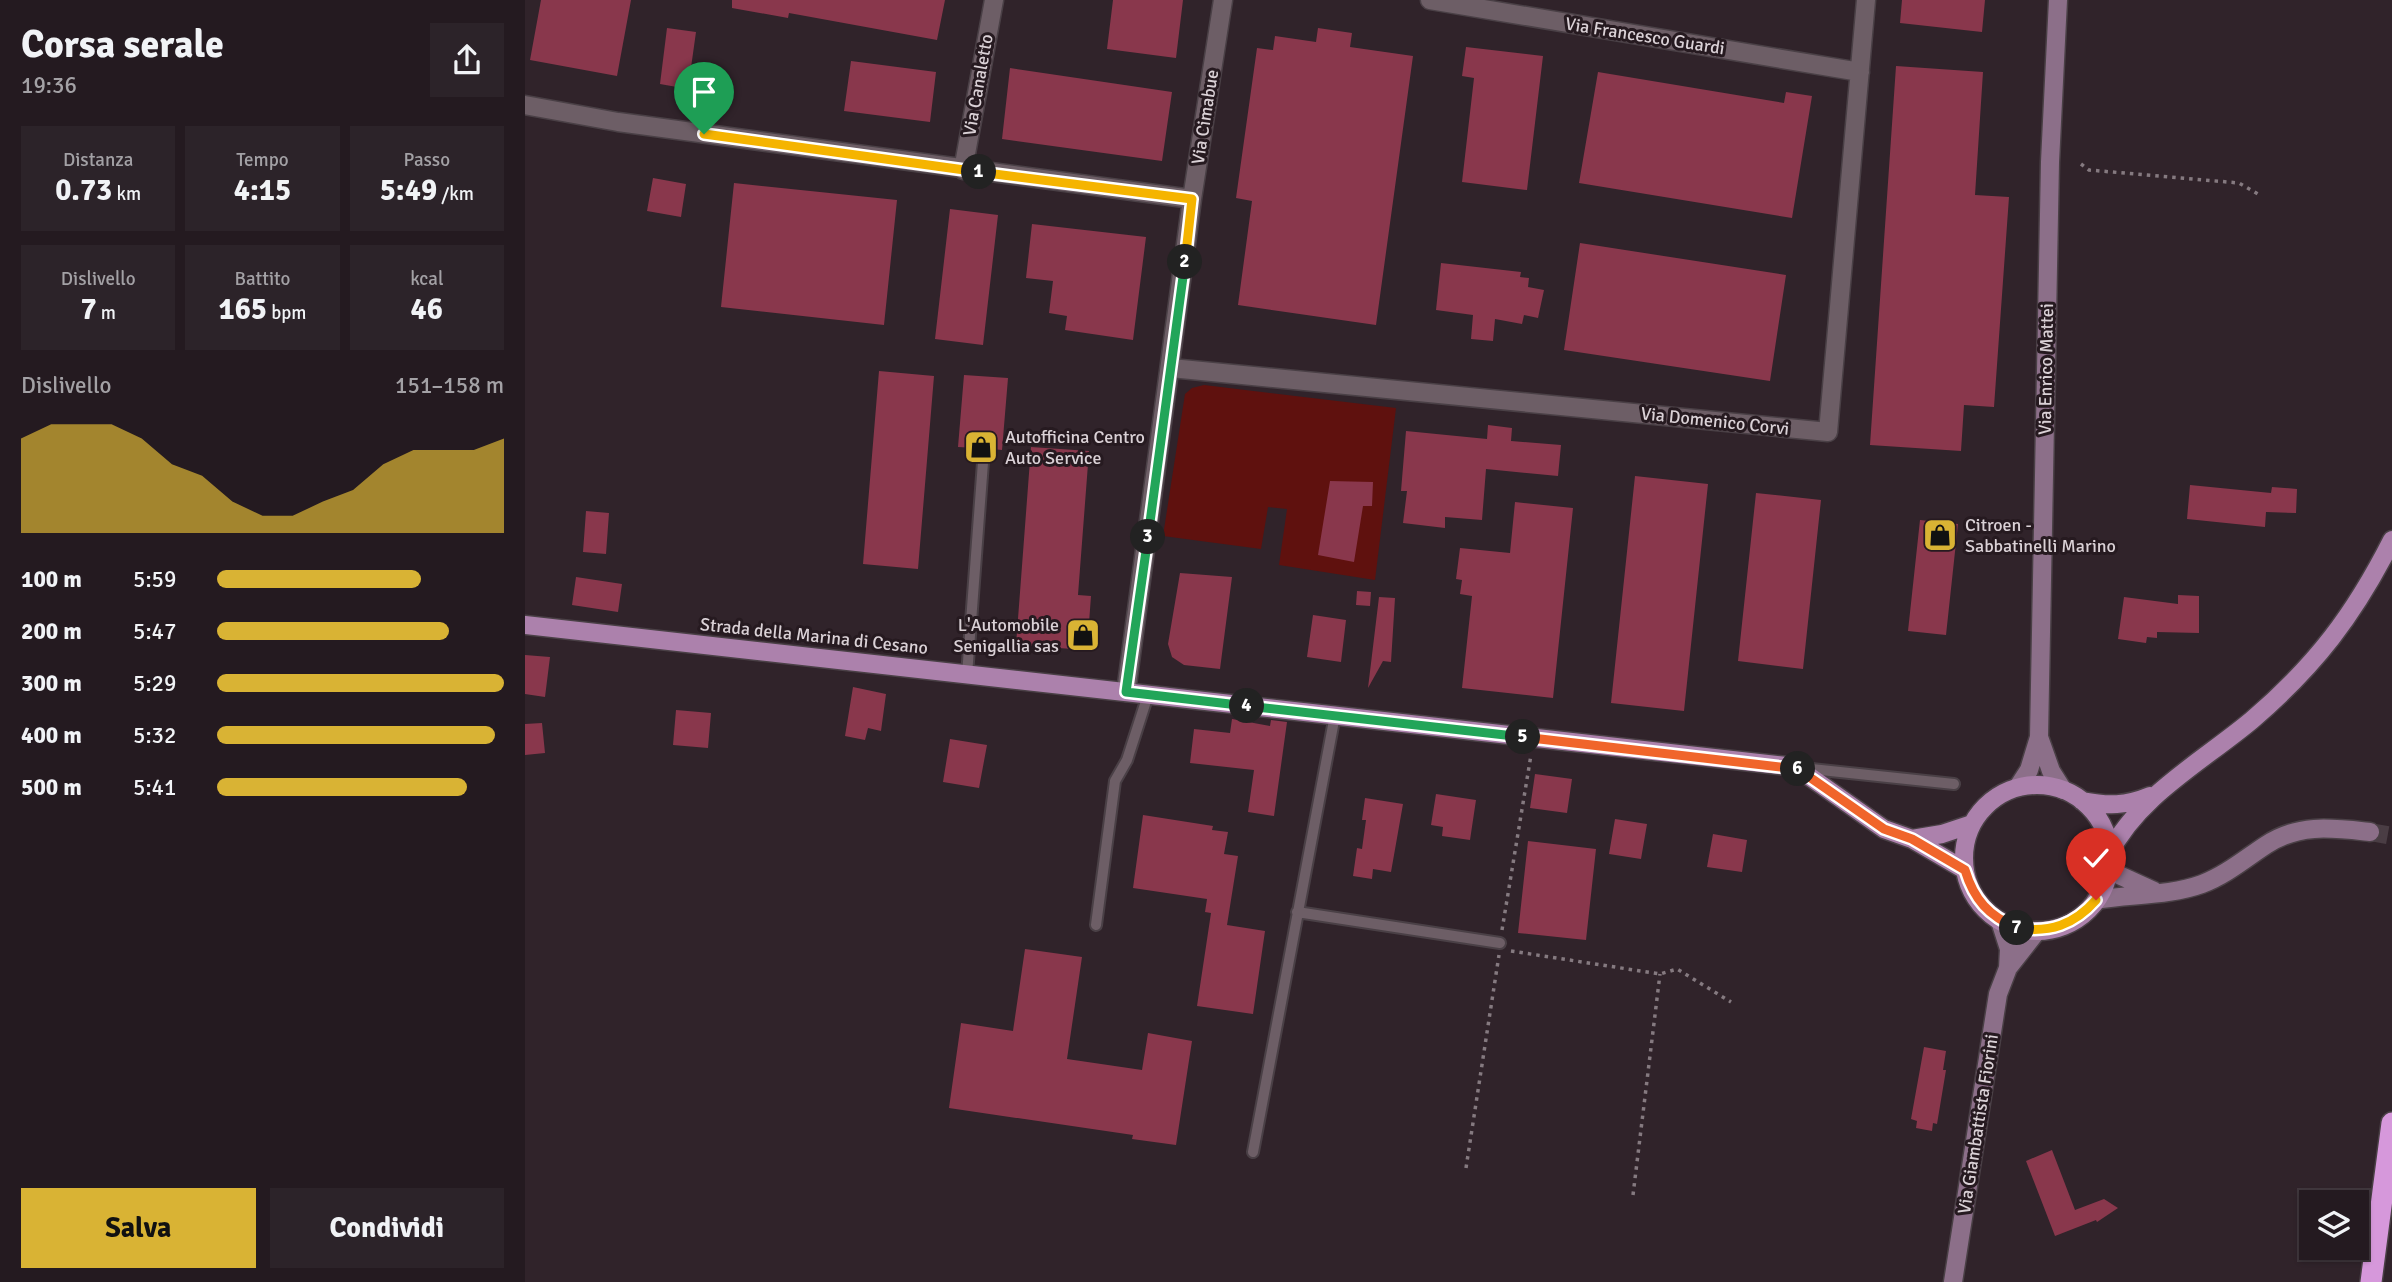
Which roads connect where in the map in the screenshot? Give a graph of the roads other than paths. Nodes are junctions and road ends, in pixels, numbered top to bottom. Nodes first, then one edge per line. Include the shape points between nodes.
1 (994, 0) edge
2 (1223, 0) edge
3 (1430, 0) edge
4 (1865, 0) edge
5 (2058, 0) edge
6 (1860, 72) junction
7 (525, 105) edge
8 (963, 170) junction
9 (1192, 199) junction
10 (1171, 368) junction
11 (984, 449) dead end
12 (2392, 540) edge
13 (525, 625) edge
14 (967, 675) junction
15 (1126, 692) junction
16 (1148, 695) junction
17 (1335, 716) junction
18 (2039, 737) junction
19 (1796, 767) junction
20 (1954, 784) dead end
21 (2018, 787) junction
22 (2063, 790) junction
23 (2157, 794) junction
24 (2083, 801) junction
25 (1972, 824) junction
26 (2370, 832) tunnel mouth
27 (1912, 839) junction
28 (2109, 862) junction
29 (1965, 870) junction
30 (2157, 892) junction
31 (2096, 900) junction
32 (1297, 912) junction
33 (2000, 921) junction
34 (1096, 925) dead end
35 (2037, 931) junction
36 (1500, 946) road end
37 (2008, 968) junction
38 (2392, 1123) edge
39 (1253, 1152) dead end
40 (1953, 1282) edge
41 (2371, 1282) edge

1 - 8 street, Via Canaletto
2 - 9 street, Via Cimabue
3 - 6 street, Via Francesco Guardi
4 - 6 street, Via Domenico Corvi
5 - 18 street, Via Enrico Mattei
6 - 10 street, Via Domenico Corvi via 1828,432
7 - 8 street
8 - 9 street
9 - 10 street, Via Cimabue
10 - 15 street, Via Cimabue
11 - 14 lane
12 - 23 main road via 2359,601 2314,661 2253,718
13 - 14 main road, Strada della Marina di Cesano
14 - 15 main road, Strada della Marina di Cesano
15 - 16 main road, Strada della Marina di Cesano
16 - 17 main road, Strada della Marina di Cesano
16 - 34 lane via 1134,742 1115,781
17 - 19 main road, Strada della Marina di Cesano
17 - 32 lane
18 - 21 street, Via Enrico Mattei via 2029,770
18 - 22 street, Via Enrico Mattei
19 - 20 lane
19 - 27 main road, Strada della Marina di Cesano via 1884,829
21 - 22 main road via 2041,785
21 - 25 main road via 1999,795
22 - 24 main road
23 - 24 main road via 2131,804
23 - 28 main road via 2119,835
24 - 28 main road via 2106,834
25 - 27 main road
25 - 29 main road via 1964,847
26 - 30 street via 2324,827 2297,831 2270,842 2204,883
27 - 29 main road, Strada della Marina di Cesano
28 - 30 street
28 - 31 main road
29 - 33 main road via 1983,908
30 - 31 street
31 - 35 main road via 2070,923
32 - 36 lane
32 - 39 lane
33 - 35 main road
33 - 37 street, Via Giambattista Fiorini via 2009,949
35 - 37 street, Via Giambattista Fiorini
37 - 40 street, Via Giambattista Fiorini via 1998,993
38 - 41 highway

